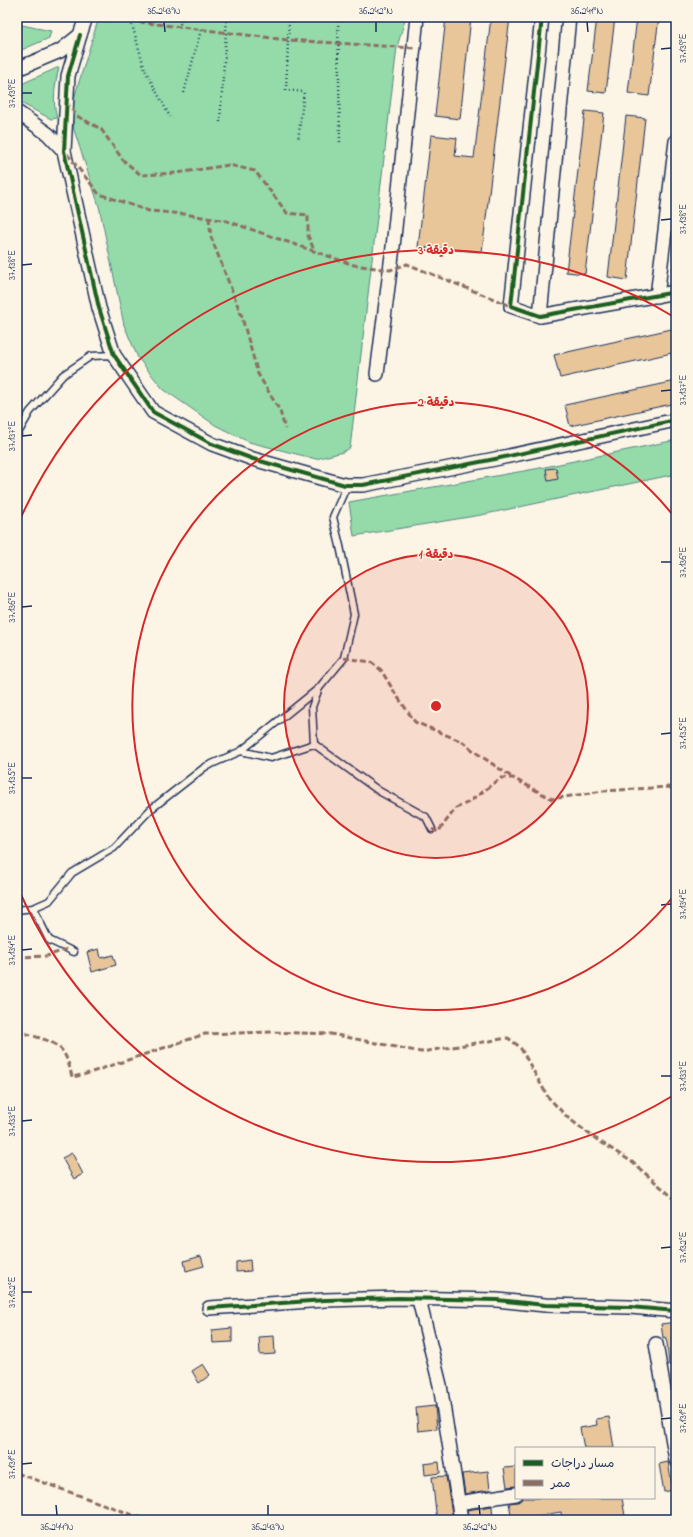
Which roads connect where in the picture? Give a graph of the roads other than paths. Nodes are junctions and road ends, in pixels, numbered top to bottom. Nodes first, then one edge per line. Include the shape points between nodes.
1 (86, 17) edge
2 (417, 17) edge
3 (542, 17) edge
4 (569, 17) edge
5 (80, 35) junction
6 (17, 69) edge
7 (17, 112) edge
8 (676, 141) edge
9 (64, 151) junction
10 (676, 292) edge
11 (657, 296) junction
12 (540, 316) junction
13 (114, 355) junction
14 (377, 374) dead end
15 (676, 420) edge
16 (17, 435) edge
17 (346, 485) junction
18 (319, 688) junction
19 (314, 744) junction
20 (241, 751) junction
21 (432, 830) dead end
22 (33, 908) junction
23 (17, 910) edge
24 (74, 952) dead end
25 (419, 1300) junction
26 (209, 1308) dead end
27 (676, 1311) edge
28 (656, 1344) dead end
29 (676, 1460) edge
30 (515, 1494) edge
31 (458, 1503) junction
32 (461, 1520) edge

1 - 5 street
2 - 14 street
3 - 12 street via 512,306
4 - 12 street
5 - 6 street via 60,51
5 - 9 street via 68,76
7 - 9 street via 48,134
8 - 11 street
9 - 13 street via 99,308
10 - 11 street
11 - 12 street
13 - 16 lane via 91,356 63,375 30,412
13 - 17 street via 154,412 219,446 253,459
15 - 17 street via 421,474 363,485
17 - 18 lane via 333,517 354,614 344,658
18 - 19 lane via 312,707
18 - 20 lane
19 - 20 lane via 271,758
19 - 21 lane via 379,791 426,817
20 - 22 lane via 205,767 150,810 114,848 72,874 49,901
22 - 23 lane
22 - 24 lane via 49,940
25 - 26 street via 325,1300
25 - 27 street via 497,1300 545,1305
25 - 31 street via 440,1385
28 - 29 street
30 - 31 street
31 - 32 street

